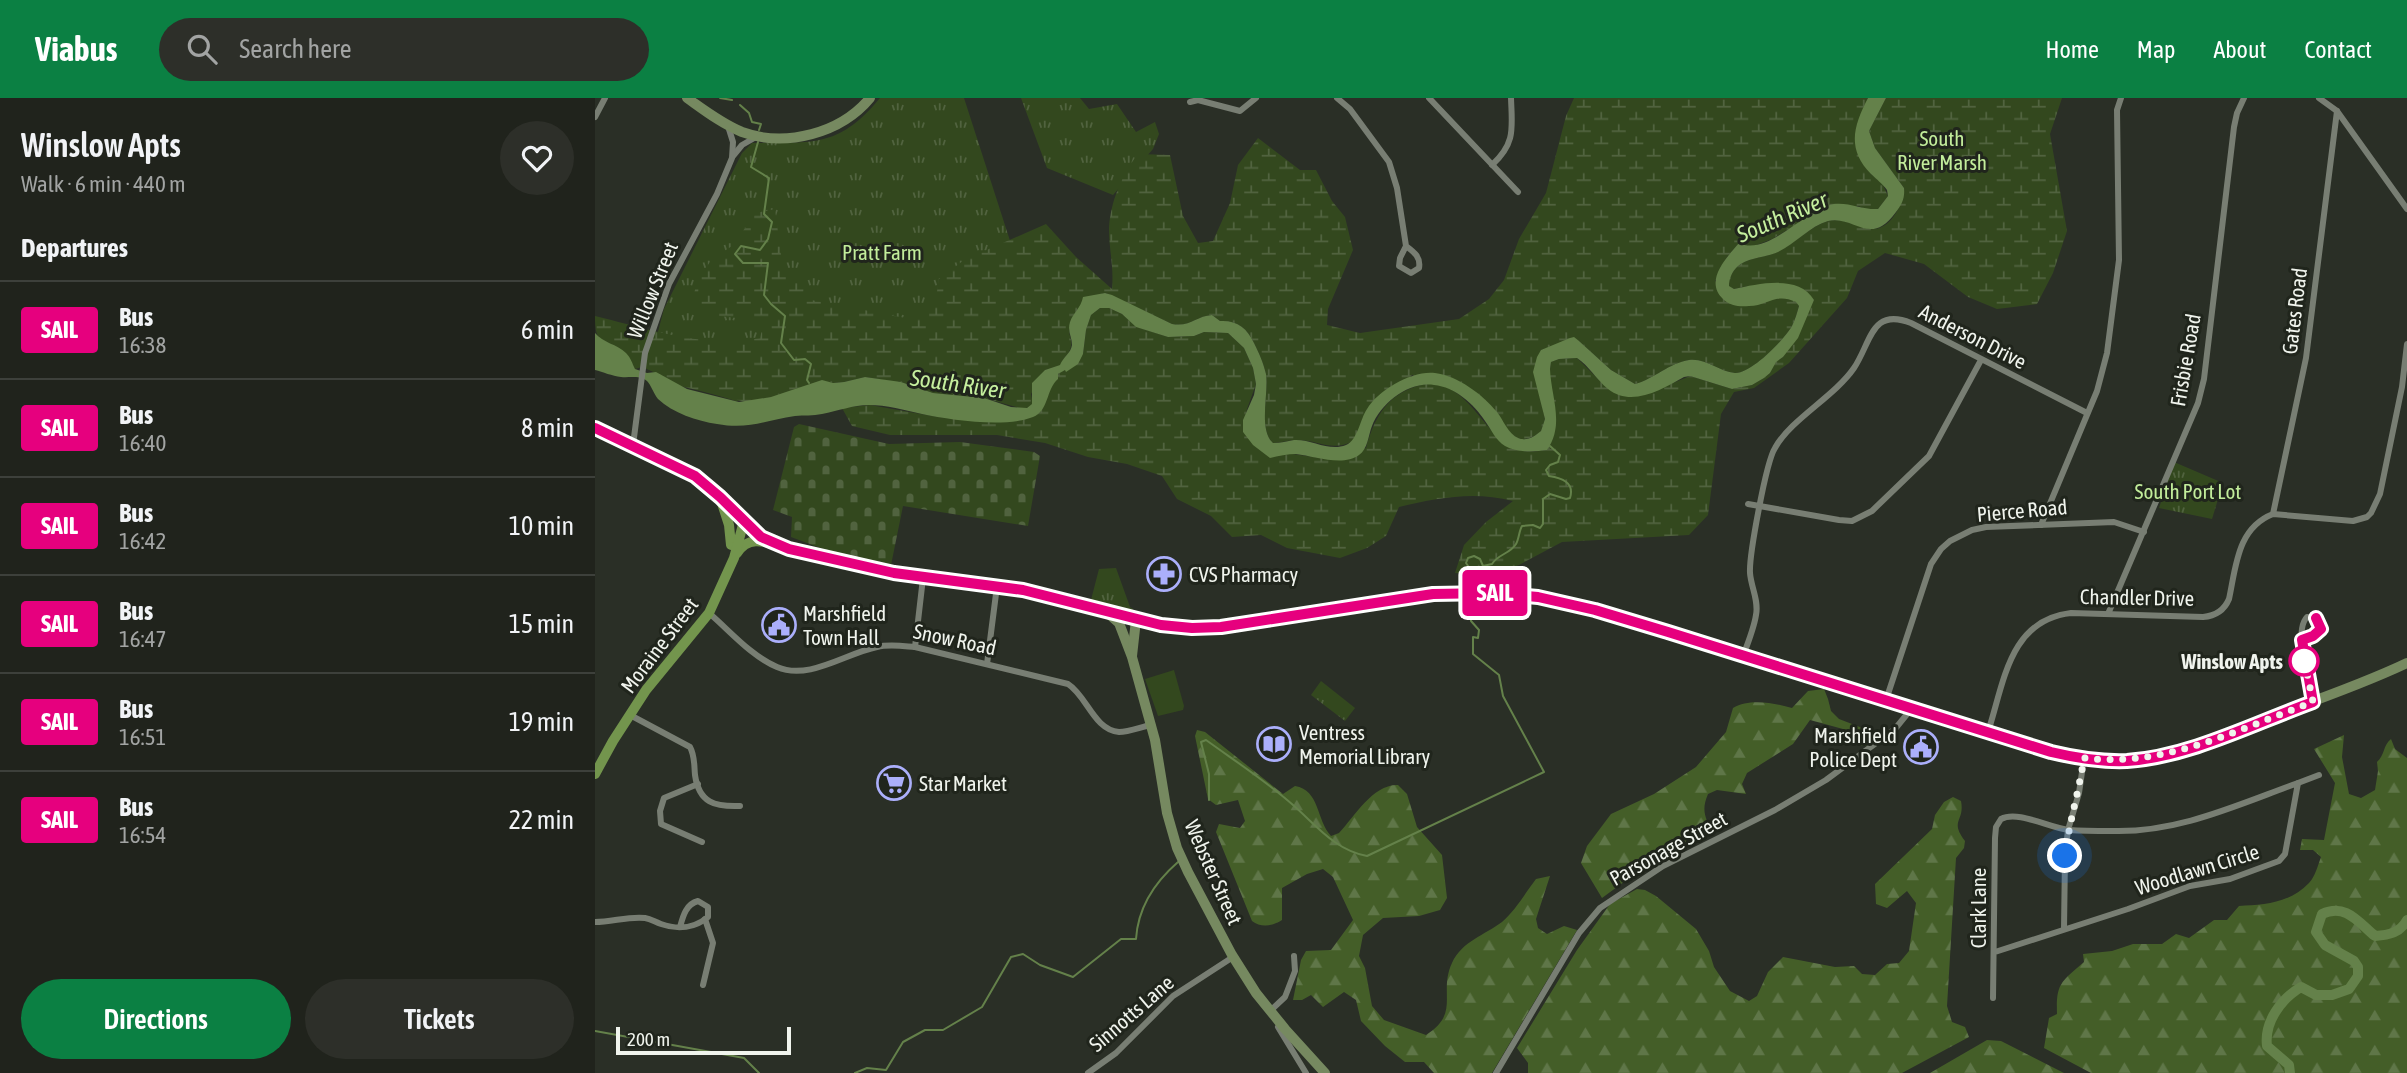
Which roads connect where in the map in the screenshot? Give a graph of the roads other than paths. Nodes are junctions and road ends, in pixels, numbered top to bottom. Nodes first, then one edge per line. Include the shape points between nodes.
1 (605, 98) edge
2 (687, 98) edge
3 (870, 98) edge
4 (1256, 98) edge
5 (1337, 98) edge
6 (1429, 98) edge
7 (1511, 98) edge
8 (2121, 98) edge
9 (2244, 98) edge
10 (2319, 98) edge
11 (1190, 102) dead end
12 (2337, 111) junction
13 (595, 117) edge
14 (727, 124) junction
15 (758, 136) junction
16 (732, 158) junction
17 (1492, 165) junction
18 (1518, 192) dead end
19 (2407, 209) edge
20 (1406, 246) dead end
21 (2407, 344) edge
22 (1981, 360) junction
23 (2087, 413) junction
24 (595, 428) edge
25 (633, 445) junction
26 (720, 497) junction
27 (1748, 504) dead end
28 (1761, 507) junction
29 (2273, 514) junction
30 (744, 521) junction
31 (2041, 525) junction
32 (2144, 532) junction
33 (731, 545) junction
34 (780, 546) junction
35 (734, 558) junction
36 (728, 573) junction
37 (923, 578) junction
38 (997, 586) junction
39 (709, 612) junction
40 (1105, 612) junction
41 (2108, 614) junction
42 (1136, 620) junction
43 (2302, 640) dead end
44 (1126, 642) junction
45 (915, 647) junction
46 (1743, 656) junction
47 (1132, 657) junction
48 (2407, 663) edge
49 (987, 664) junction
50 (1886, 700) junction
51 (2313, 702) junction
52 (1912, 708) junction
53 (630, 715) junction
54 (1151, 725) junction
55 (1988, 732) junction
56 (2084, 758) junction
57 (595, 774) edge
58 (2319, 775) dead end
59 (2298, 783) junction
60 (698, 784) junction
61 (740, 806) dead end
62 (2068, 830) junction
63 (702, 842) dead end
64 (705, 919) junction
65 (595, 922) edge
66 (680, 927) junction
67 (2064, 929) junction
68 (1995, 952) junction
69 (1294, 956) dead end
70 (1233, 957) junction
71 (703, 985) dead end
72 (1993, 998) dead end
73 (1269, 1010) junction
74 (1088, 1073) edge
75 (1306, 1073) edge
76 (1325, 1073) edge
77 (1496, 1073) edge

1 - 13 street
2 - 14 main road
3 - 15 main road via 852,117 828,130
4 - 11 street via 1240,111
5 - 20 street via 1389,162
6 - 17 street
7 - 17 street via 1510,143
8 - 23 street via 2117,110 2119,260 2107,353
9 - 32 street, Frisbie Road via 2234,127 2201,391
10 - 12 street
12 - 19 street
12 - 29 street, Gates Road via 2306,358
14 - 15 main road
14 - 16 street
15 - 16 street, Willow Street
16 - 25 street, Willow Street via 669,284 649,340
17 - 18 street
21 - 29 street via 2380,494 2371,513 2353,521
22 - 23 street, Anderson Drive
22 - 28 street via 1933,451 1872,511 1846,521
22 - 28 street, Anderson Drive via 1903,320 1885,320 1847,378 1774,448
23 - 31 street
24 - 25 main road
25 - 26 main road via 695,476
26 - 30 main road
26 - 33 main road
27 - 28 street
28 - 46 street, Anderson Drive via 1750,566 1756,617
29 - 41 street, Chandler Drive via 2256,524 2243,542 2229,599 2214,615
30 - 33 main road, Moraine Street
30 - 34 main road
30 - 35 main road, Moraine Street
31 - 32 street, Pierce Road via 2114,522
31 - 50 street, Pierce Road via 1979,528 1941,549 1927,572
32 - 41 street, Frisbie Road
33 - 36 main road, Moraine Street
34 - 35 main road via 752,541
34 - 37 main road
35 - 36 main road, Moraine Street
36 - 39 main road, Moraine Street
37 - 38 main road
37 - 45 street
38 - 40 main road
38 - 49 street
39 - 45 street, Snow Road via 758,655 788,670 814,667 877,647
39 - 53 main road, Moraine Street
40 - 42 main road
40 - 44 main road, Webster Street via 1119,624
41 - 55 street, Chandler Drive via 2056,615 2024,635
42 - 44 main road
42 - 46 main road via 1177,627 1221,627 1433,594 1509,594 1577,605
42 - 47 main road, Webster Street
43 - 51 street
44 - 47 main road, Webster Street
45 - 49 street, Snow Road
46 - 50 main road
47 - 54 main road, Webster Street
48 - 51 main road
49 - 54 street, Snow Road via 1071,686 1097,719 1113,731
50 - 52 main road
51 - 56 main road via 2168,754 2128,761
52 - 55 main road
52 - 77 street, Parsonage Street via 1895,729 1826,780 1663,866 1600,908 1579,933
53 - 57 main road, Moraine Street
53 - 60 street via 691,747
54 - 70 main road, Webster Street via 1177,848
55 - 56 main road
56 - 62 street
58 - 59 street
59 - 62 street via 2220,813 2168,826
59 - 67 street, Woodlawn Circle via 2285,853 2279,861
60 - 61 street via 719,807
60 - 63 street via 664,798 660,811 661,824
62 - 67 street
62 - 68 street, Clark Lane via 2015,816 2001,819 1996,827
64 - 66 street
64 - 66 street via 708,907 693,902
64 - 71 street via 713,943
65 - 66 street via 644,918
67 - 68 street, Woodlawn Circle
68 - 72 street, Clark Lane
69 - 73 street via 1295,971 1285,997
70 - 73 main road, Webster Street
70 - 74 street, Sinnotts Lane via 1173,996 1116,1053
73 - 75 street
73 - 76 main road, Webster Street

